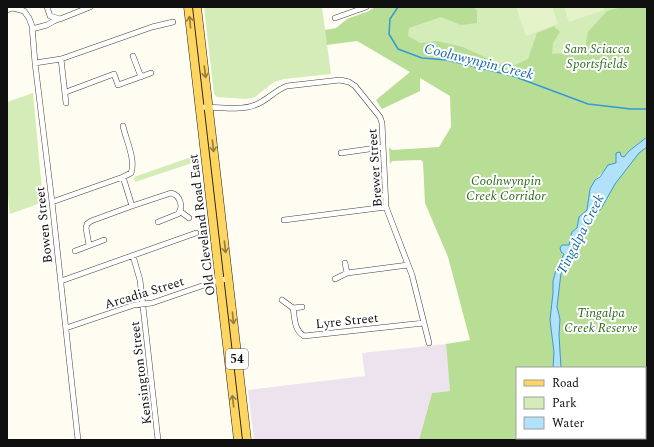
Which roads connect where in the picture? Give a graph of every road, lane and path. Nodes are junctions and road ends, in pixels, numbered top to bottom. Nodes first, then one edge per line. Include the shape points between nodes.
1 (47, 7) edge
2 (90, 7) edge
3 (188, 7) edge
4 (198, 7) edge
5 (366, 7) edge
6 (7, 10) edge
7 (50, 16) junction
8 (335, 18) dead end
9 (60, 19) junction
10 (173, 22) dead end
11 (32, 27) junction
12 (133, 56) dead end
13 (61, 59) junction
14 (35, 63) junction
15 (151, 73) dead end
16 (141, 77) junction
17 (66, 92) junction
18 (66, 103) dead end
19 (199, 107) junction
20 (209, 107) junction
21 (122, 126) dead end
22 (383, 148) junction
23 (341, 153) dead end
24 (123, 177) junction
25 (52, 202) junction
26 (132, 206) junction
27 (386, 207) junction
28 (180, 212) junction
29 (189, 218) dead end
30 (284, 220) dead end
31 (158, 222) dead end
32 (196, 233) dead end
33 (104, 240) dead end
34 (89, 245) junction
35 (75, 250) dead end
36 (133, 256) junction
37 (346, 263) dead end
38 (408, 265) junction
39 (347, 273) junction
40 (228, 279) junction
41 (335, 279) dead end
42 (219, 280) junction
43 (60, 282) junction
44 (282, 300) dead end
45 (142, 304) junction
46 (302, 307) dead end
47 (293, 308) junction
48 (424, 323) junction
49 (66, 328) junction
50 (429, 343) dead end
51 (78, 440) edge
52 (158, 440) edge
53 (238, 440) edge
54 (247, 440) edge

1 - 7 street
2 - 9 street
19 -> 3 main road, Old Cleveland Road East / 54
4 -> 20 main road, Old Cleveland Road East / 54
5 - 8 street
6 - 11 street, Bowen Street via 13,8 24,11
7 - 9 street
7 - 11 street via 47,22
9 - 11 street via 47,25
10 - 13 street
11 - 14 street, Bowen Street
12 - 16 street
13 - 14 street
13 - 17 street
14 - 25 street, Bowen Street
15 - 16 street
16 - 17 street via 118,86 114,74
17 - 18 street
19 - 20 street, Brewer Street
19 - 42 main road, Old Cleveland Road East / 54
20 - 22 street, Brewer Street via 245,108 256,105 287,86 340,80 349,82 380,117
20 -> 40 main road, Old Cleveland Road East / 54
21 - 24 street via 132,159 131,173
22 - 23 street
22 - 27 street, Brewer Street
24 - 25 street
24 - 26 street
25 - 43 street, Bowen Street
26 - 28 street via 171,193 179,197
26 - 34 street via 87,224
27 - 30 street
27 - 38 street, Brewer Street
28 - 29 street
28 - 31 street
32 - 36 street
33 - 34 street
34 - 35 street
36 - 43 street
36 - 45 street, Kensington Street via 140,280
37 - 39 street
38 - 39 street
38 - 48 street, Brewer Street
39 - 41 street
40 - 42 street, Arcadia Street
40 -> 54 main road, Old Cleveland Road East / 54
42 - 45 street, Arcadia Street via 152,303
53 -> 42 main road, Old Cleveland Road East / 54
43 - 49 street, Bowen Street
44 - 47 street
45 - 49 street, Arcadia Street
45 - 52 street, Kensington Street
46 - 47 street, Lyre Street
47 - 48 street, Lyre Street via 295,327 304,336
48 - 50 street, Brewer Street
49 - 51 street, Bowen Street

